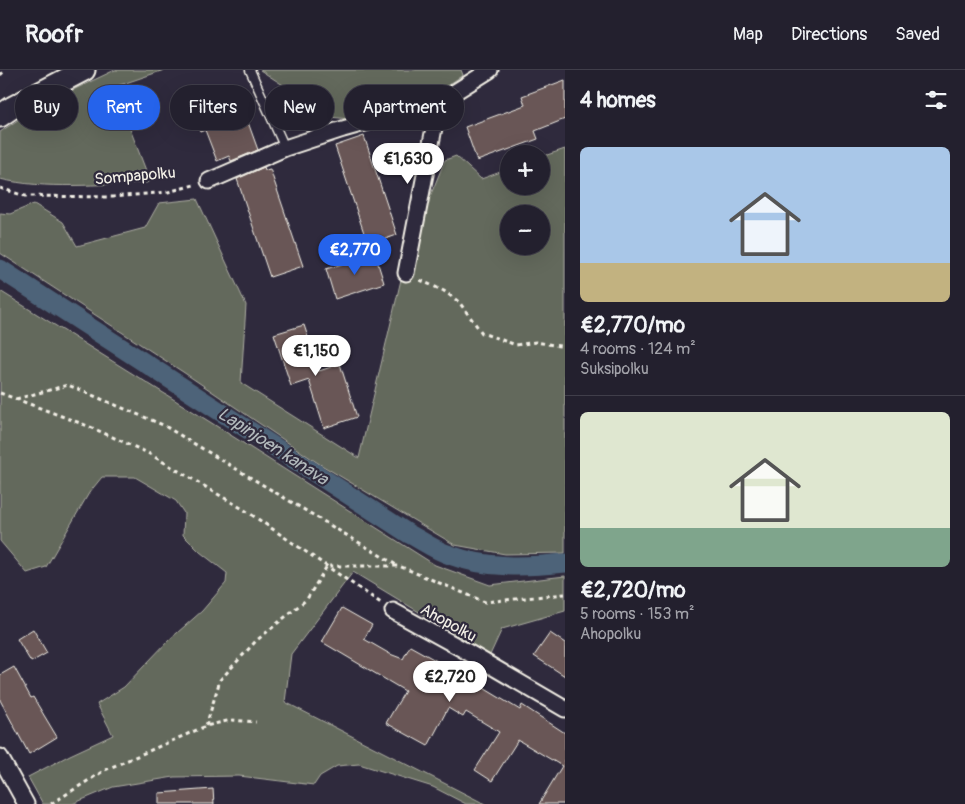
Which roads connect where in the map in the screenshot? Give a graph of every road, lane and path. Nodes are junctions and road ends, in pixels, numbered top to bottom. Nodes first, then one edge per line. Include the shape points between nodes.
1 (6, 70) edge
2 (250, 70) edge
3 (490, 70) edge
4 (70, 73) edge
5 (0, 75) edge
6 (464, 86) edge
7 (0, 116) edge
8 (344, 129) edge
9 (433, 130) edge
10 (285, 148) junction
11 (209, 180) joint
12 (0, 188) edge
13 (406, 273) joint
14 (565, 347) edge
15 (0, 393) edge
16 (16, 399) junction
17 (327, 566) junction
18 (399, 566) junction
19 (565, 594) edge
20 (393, 611) joint
21 (565, 709) edge
22 (256, 722) dead end
23 (206, 726) junction
24 (0, 757) edge
25 (26, 804) edge
26 (51, 804) edge

1 - 5 path
2 - 10 lane
3 - 6 street
4 - 7 main road
8 - 10 street
9 - 13 street
10 - 11 street
11 - 12 path, Sompapolku via 168,192 113,197 25,196
13 - 14 path via 444,291 458,302 482,333 516,345 536,342
15 - 16 path
16 - 17 path via 148,453 243,509
16 - 18 path via 68,385 163,425
17 - 18 path
17 - 20 path
17 - 23 path via 307,599 256,641 220,680
18 - 19 path via 485,602
20 - 21 street, Ahopolku
22 - 23 path via 231,720
23 - 26 path via 105,770
24 - 25 street

